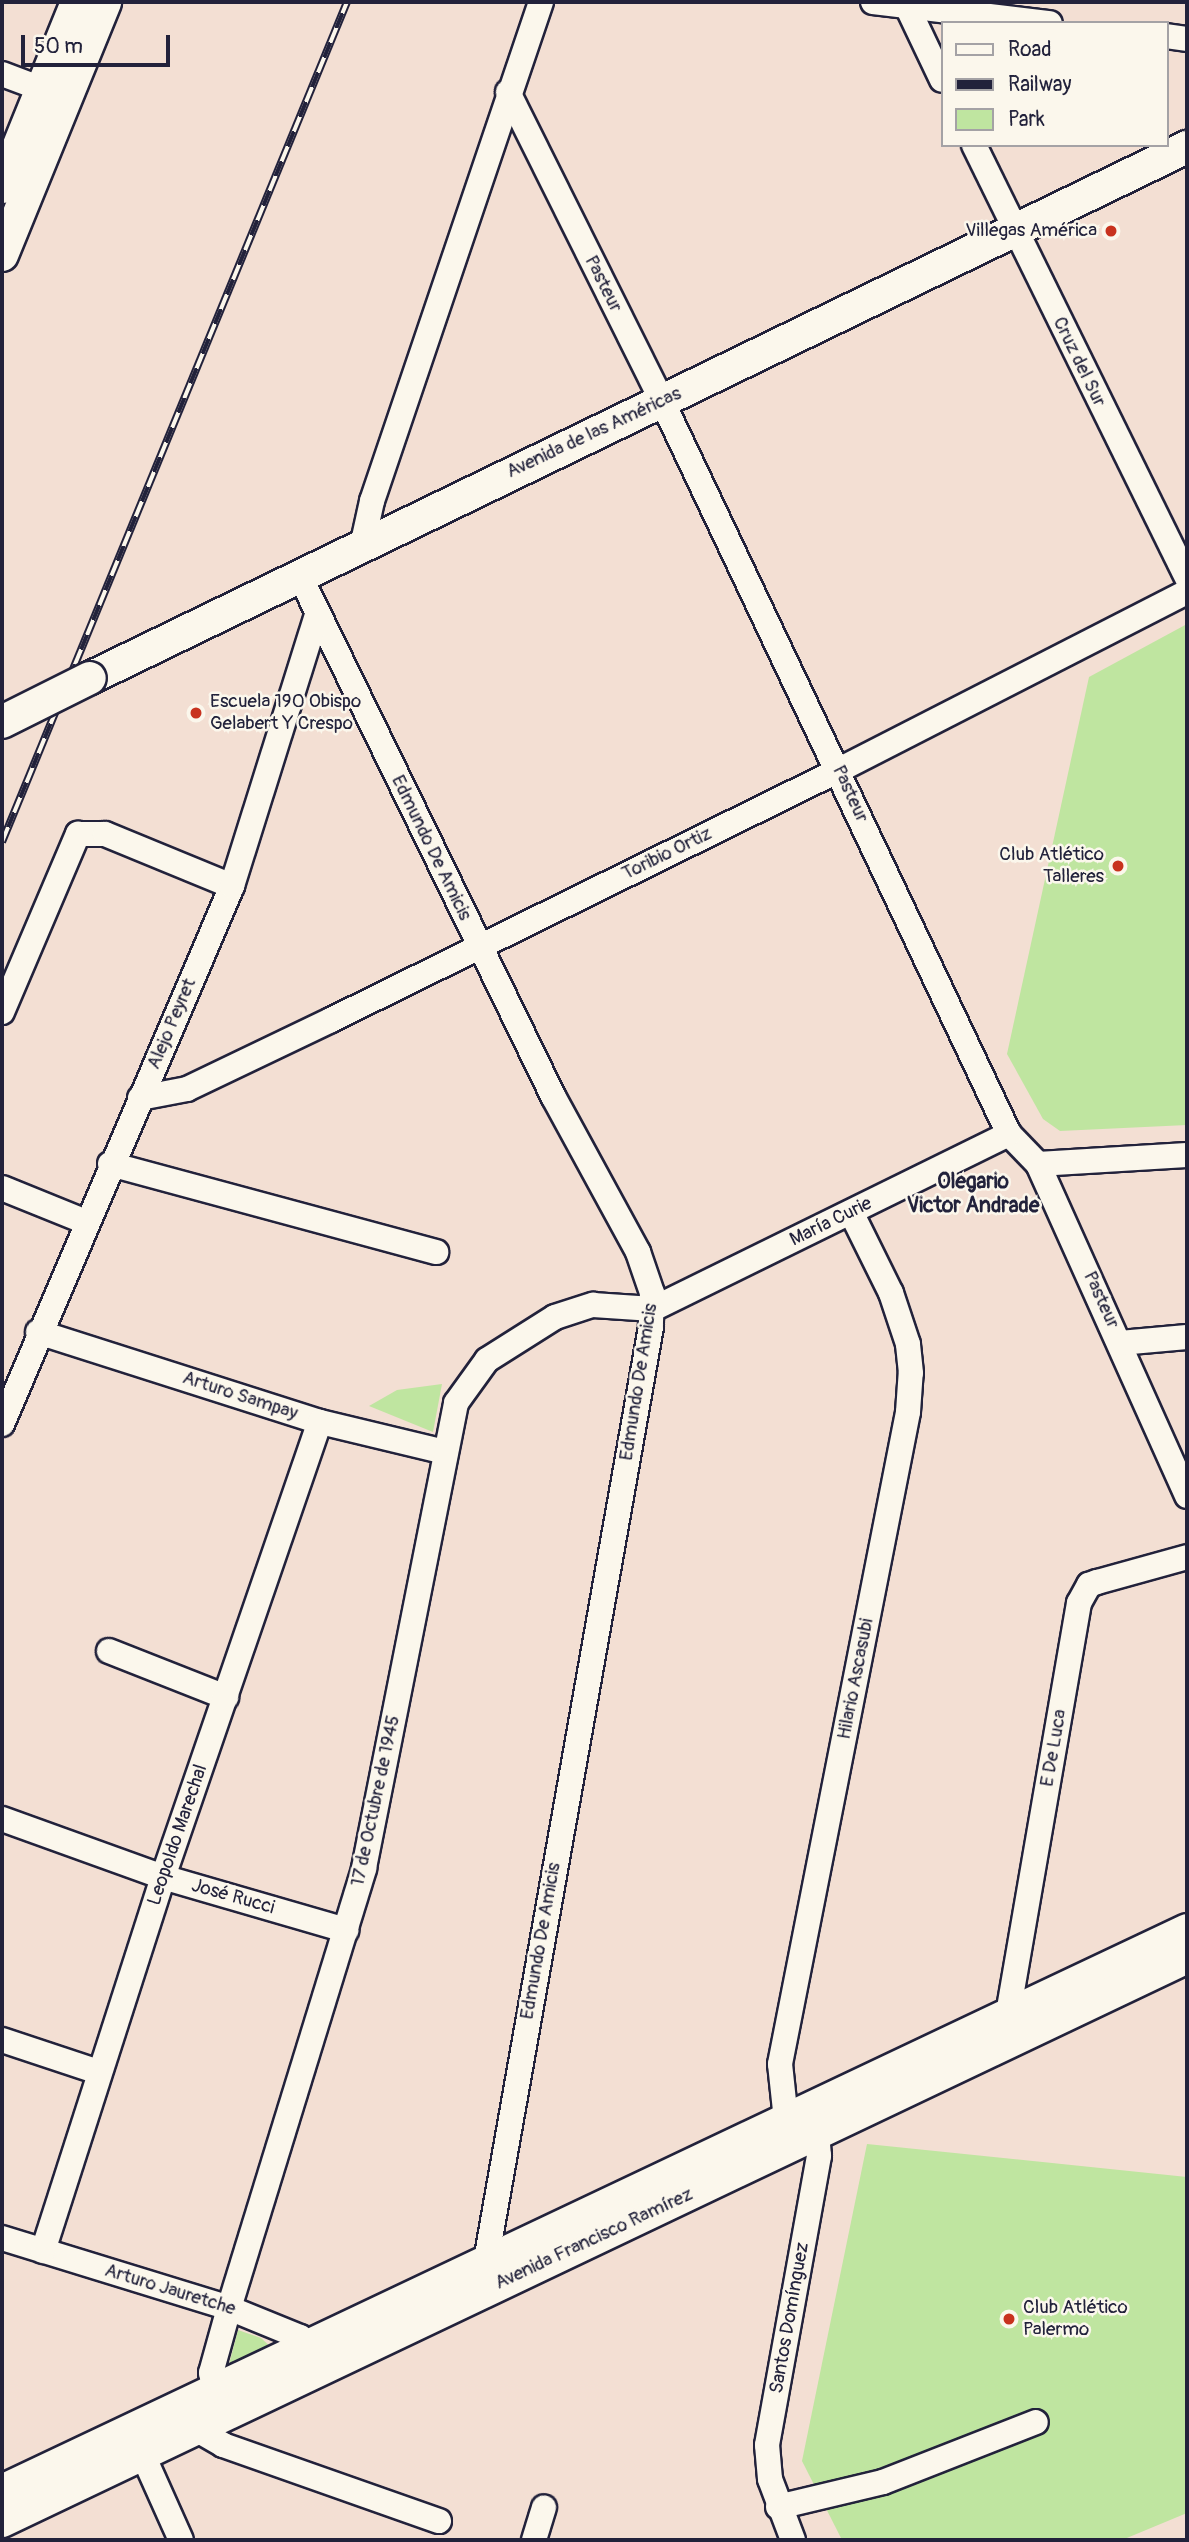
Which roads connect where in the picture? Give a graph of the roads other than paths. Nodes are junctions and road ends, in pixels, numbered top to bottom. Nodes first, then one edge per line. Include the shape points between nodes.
1 (77, 2) edge
2 (105, 2) edge
3 (541, 2) edge
4 (873, 2) edge
5 (906, 4) edge
6 (1035, 21) edge
7 (1168, 36) edge
8 (1187, 39) edge
9 (2, 74) edge
10 (940, 76) edge
11 (42, 89) junction
12 (508, 92) junction
13 (1187, 146) edge
14 (975, 147) edge
15 (2, 187) edge
16 (1015, 230) junction
17 (2, 255) edge
18 (662, 401) junction
19 (363, 542) junction
20 (299, 574) junction
21 (1187, 577) edge
22 (1187, 592) edge
23 (317, 615) junction
24 (2, 722) edge
25 (839, 770) junction
26 (232, 886) junction
27 (478, 946) junction
28 (2, 1012) edge
29 (141, 1098) junction
30 (1009, 1134) junction
31 (1187, 1155) edge
32 (110, 1164) junction
33 (1038, 1164) junction
34 (2, 1188) edge
35 (851, 1212) junction
36 (86, 1222) junction
37 (436, 1252) dead end
38 (653, 1309) junction
39 (38, 1332) junction
40 (1187, 1337) edge
41 (1120, 1343) junction
42 (320, 1422) junction
43 (2, 1424) edge
44 (445, 1452) junction
45 (1187, 1496) edge
46 (1187, 1557) edge
47 (109, 1651) dead end
48 (226, 1697) junction
49 (2, 1819) edge
50 (163, 1877) junction
51 (346, 1930) junction
52 (1187, 1930) edge
53 (1187, 1957) edge
54 (1008, 2014) junction
55 (2, 2040) edge
56 (99, 2072) junction
57 (837, 2096) junction
58 (786, 2120) junction
59 (817, 2135) junction
60 (2, 2238) edge
61 (43, 2251) junction
62 (486, 2261) junction
63 (229, 2308) junction
64 (314, 2356) junction
65 (209, 2412) junction
66 (1036, 2422) dead end
67 (142, 2454) junction
68 (2, 2491) edge
69 (778, 2507) junction
70 (544, 2508) dead end
71 (2, 2521) edge
72 (439, 2521) dead end
73 (181, 2540) edge
74 (534, 2540) edge
75 (793, 2540) edge

1 - 11 main road
2 - 17 main road
3 - 12 street
4 - 5 street
5 - 6 street
5 - 10 street
7 - 8 street
9 - 11 street
11 - 15 main road
12 - 18 street, Pasteur
12 - 19 street via 372,501
13 - 16 main road, Avenida de las Américas
14 - 16 street, Cruz del Sur
16 - 18 main road, Avenida de las Américas
16 - 21 street, Cruz del Sur
18 - 19 main road, Avenida de las Américas
18 - 25 street, Pasteur
19 - 20 main road, Avenida de las Américas
20 - 23 street, Edmundo De Amicis
20 - 24 main road, Avenida de las Américas, bridge
22 - 25 street, Toribio Ortiz
23 - 26 street, Alejo Peyret
23 - 27 street, Edmundo De Amicis
25 - 27 street, Toribio Ortiz
25 - 30 street, Pasteur
26 - 28 street via 106,834 78,834
26 - 29 street, Alejo Peyret
27 - 29 street, Toribio Ortiz via 187,1089
27 - 38 street, Edmundo De Amicis via 638,1252 648,1274
29 - 32 street, Alejo Peyret
30 - 33 street, Pasteur
30 - 35 street, María Curie
31 - 33 street
32 - 36 street, Alejo Peyret
32 - 37 street
33 - 41 street, Pasteur
34 - 36 street
35 - 38 street, María Curie
35 - 58 street, Hilario Ascasubi via 902,1322 910,1386 780,2064
36 - 39 street, Alejo Peyret
38 - 44 street, 17 de Octubre de 1945 via 593,1305 573,1309 500,1349 467,1382 456,1403
38 - 62 street, Edmundo De Amicis
39 - 42 street, Arturo Sampay
39 - 43 street, Alejo Peyret
40 - 41 street
41 - 45 street, Pasteur
42 - 44 street, Arturo Sampay
42 - 48 street, Leopoldo Marechal
44 - 51 street, 17 de Octubre de 1945 via 364,1868
46 - 54 street, E De Luca via 1089,1585 1079,1603
47 - 48 street
48 - 50 street, Leopoldo Marechal
49 - 50 street, José Rucci
50 - 51 street, José Rucci
50 - 56 street, Leopoldo Marechal
51 - 63 street, 17 de Octubre de 1945
52 - 54 main road, Avenida Francisco Ramírez
53 - 59 main road, Avenida Francisco Ramírez
54 - 57 main road, Avenida Francisco Ramírez
55 - 56 street
56 - 61 street, Leopoldo Marechal
57 - 58 main road, Avenida Francisco Ramírez
57 - 59 street, Santos Domínguez
58 - 59 street
58 - 62 main road, Avenida Francisco Ramírez
59 - 64 main road, Avenida Francisco Ramírez
59 - 69 street, Santos Domínguez via 818,2164 767,2445
60 - 61 street, Arturo Jauretche
61 - 63 street, Arturo Jauretche
62 - 64 main road, Avenida Francisco Ramírez
63 - 64 street, Arturo Jauretche
63 - 65 street, 17 de Octubre de 1945 via 211,2373
64 - 65 main road, Avenida Francisco Ramírez
65 - 67 main road, Avenida Francisco Ramírez
65 - 68 main road, Avenida Francisco Ramírez
65 - 72 street via 223,2445
66 - 69 street via 883,2482
67 - 71 main road, Avenida Francisco Ramírez
67 - 73 street
69 - 75 street, Santos Domínguez
70 - 74 street

